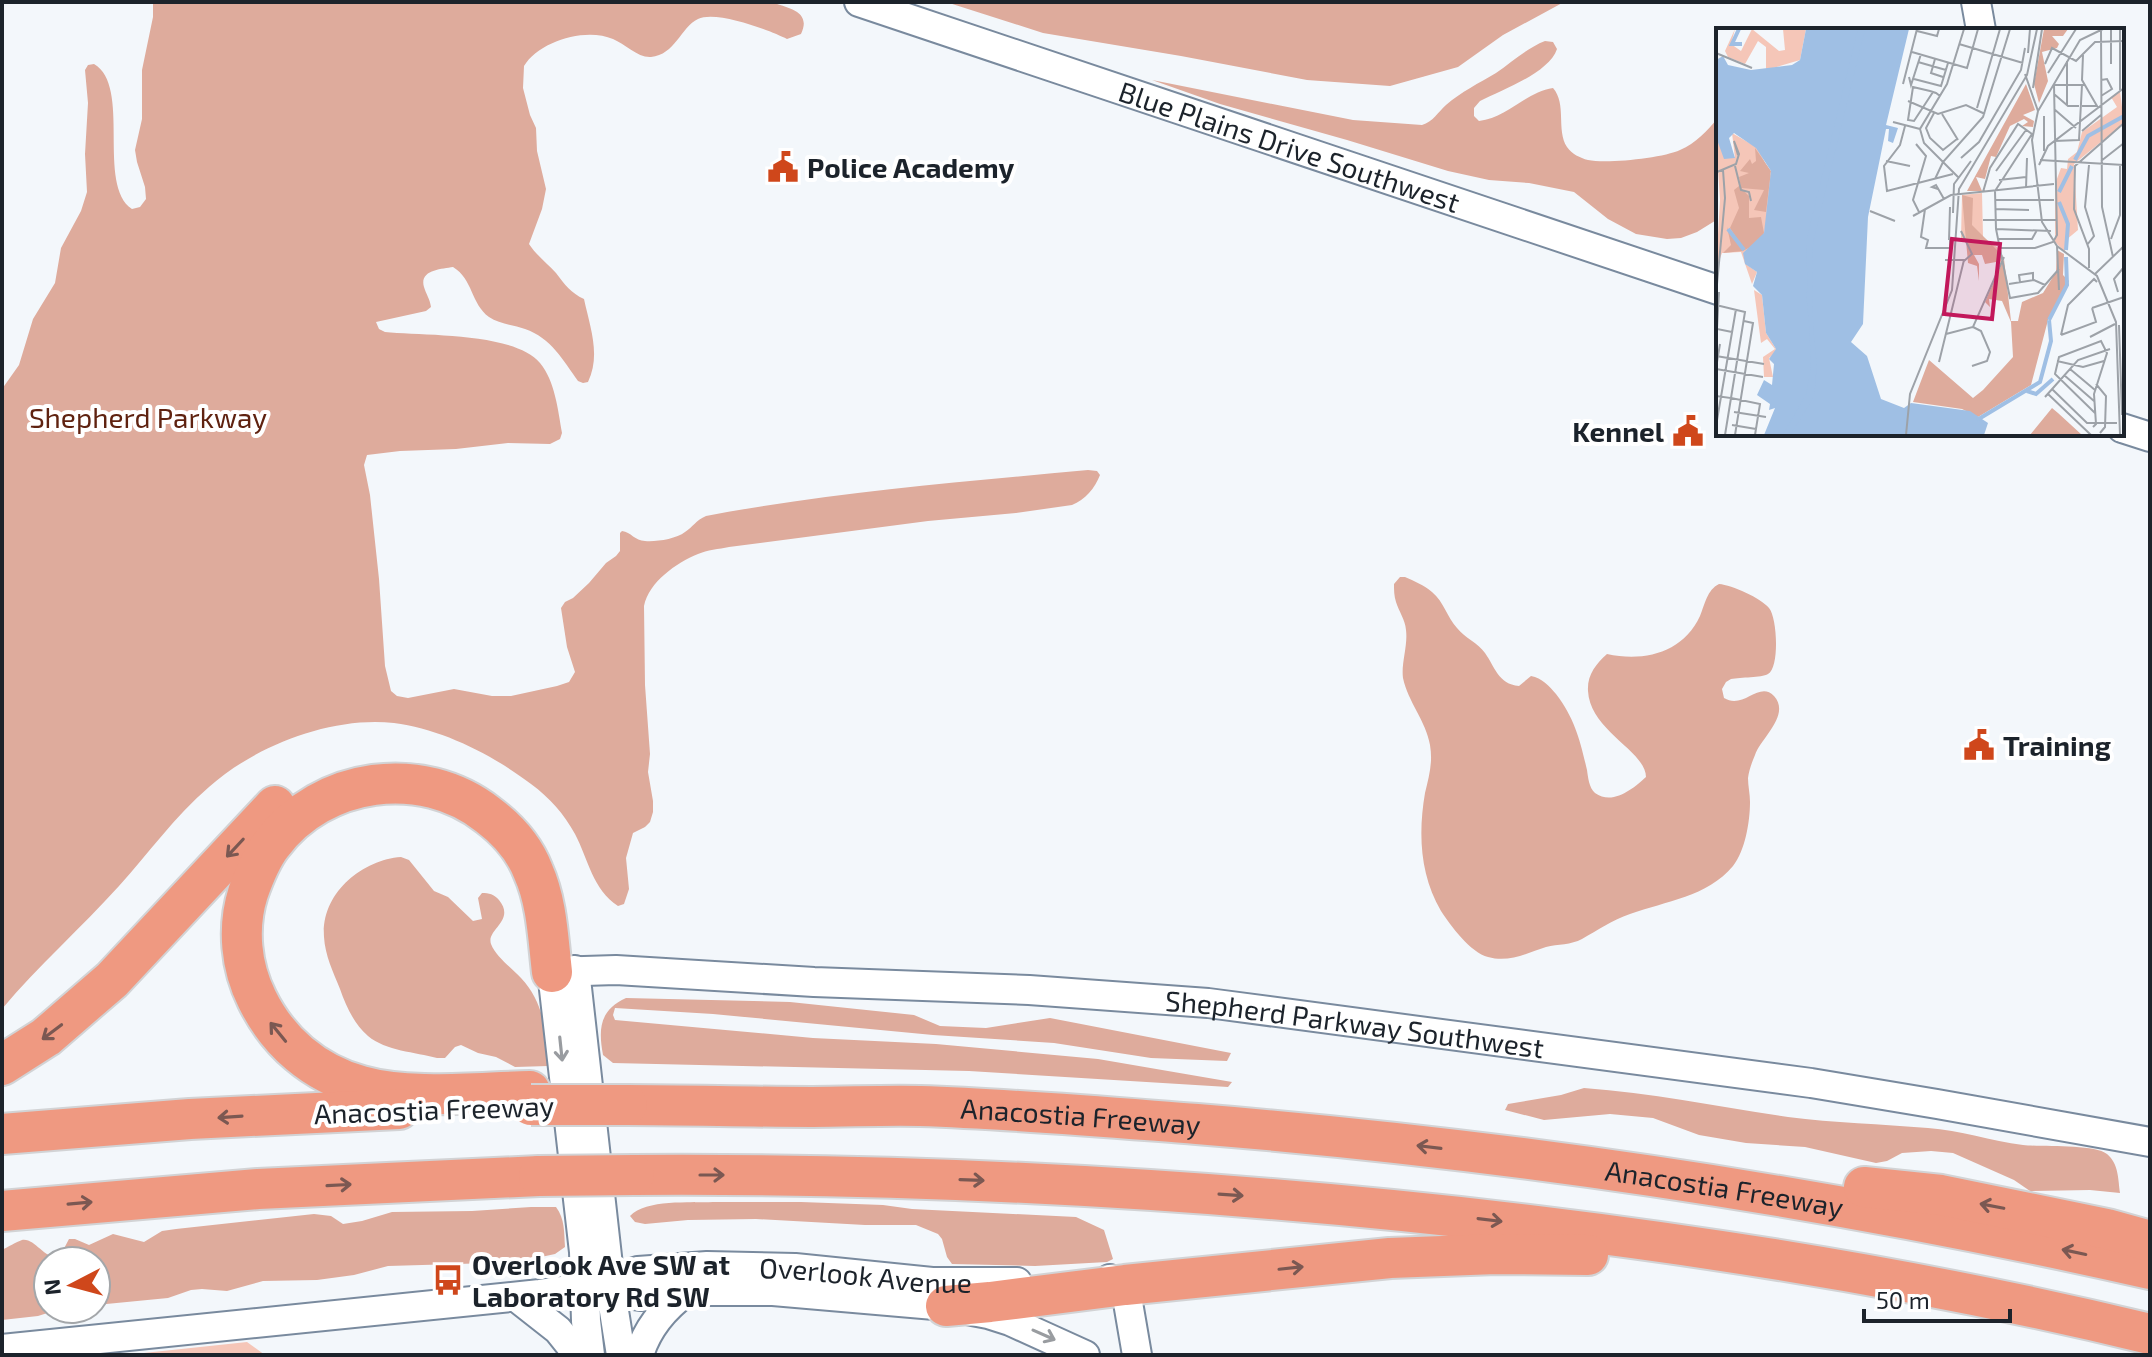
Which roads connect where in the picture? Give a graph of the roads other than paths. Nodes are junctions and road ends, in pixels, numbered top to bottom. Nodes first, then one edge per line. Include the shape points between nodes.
1 (859, 2) edge
2 (1976, 2) edge
3 (1981, 28) edge
4 (1716, 289) edge
5 (2124, 429) edge
6 (2150, 437) edge
7 (564, 971) junction
8 (2, 1065) edge
9 (530, 1098) junction
10 (2, 1134) edge
11 (2150, 1142) edge
12 (1618, 1171) junction
13 (2, 1211) edge
14 (2150, 1241) edge
15 (2150, 1269) edge
16 (1125, 1285) junction
17 (602, 1287) junction
18 (686, 1292) junction
19 (516, 1297) junction
20 (946, 1306) junction
21 (2150, 1336) edge
22 (11, 1351) edge
23 (578, 1355) edge
24 (590, 1355) edge
25 (621, 1355) edge
26 (639, 1355) edge
27 (1085, 1355) edge
28 (1137, 1355) edge

1 - 4 street, Blue Plains Drive Southwest
2 - 3 street
5 - 6 street
7 -> 8 highway via 567,910 560,879 524,816 502,797 452,771 371,762 329,773 291,793 112,980 61,1025
9 -> 7 highway via 386,1091 328,1073 303,1057 281,1037 254,994 242,945 247,898 270,846 311,808 358,787 430,787 481,809 520,847 533,870
7 - 11 street, Shepherd Parkway Southwest via 1029,990 1208,1003 1811,1083
7 - 17 street
9 -> 10 highway, Anacostia Freeway
12 -> 9 highway, Anacostia Freeway, bridge via 1452,1149 1057,1113
14 -> 12 highway via 1921,1192 1736,1169
15 -> 12 highway, Anacostia Freeway via 1898,1217
13 -> 21 highway, bridge via 258,1189 539,1176 998,1181 1240,1196 1633,1238 2045,1308
16 - 17 street, Overlook Avenue via 1092,1277 950,1283 755,1266 638,1271
16 - 20 highway
16 -> 21 highway via 1403,1257 1591,1255 1731,1268
16 - 28 street
17 - 18 street, Overlook Avenue via 640,1296
17 - 19 street
17 - 24 street
17 - 25 street
18 - 20 street, Overlook Avenue via 773,1291
18 - 26 street via 656,1321
19 - 22 street
19 - 23 street via 558,1330
20 -> 27 street, Overlook Avenue via 1010,1321

